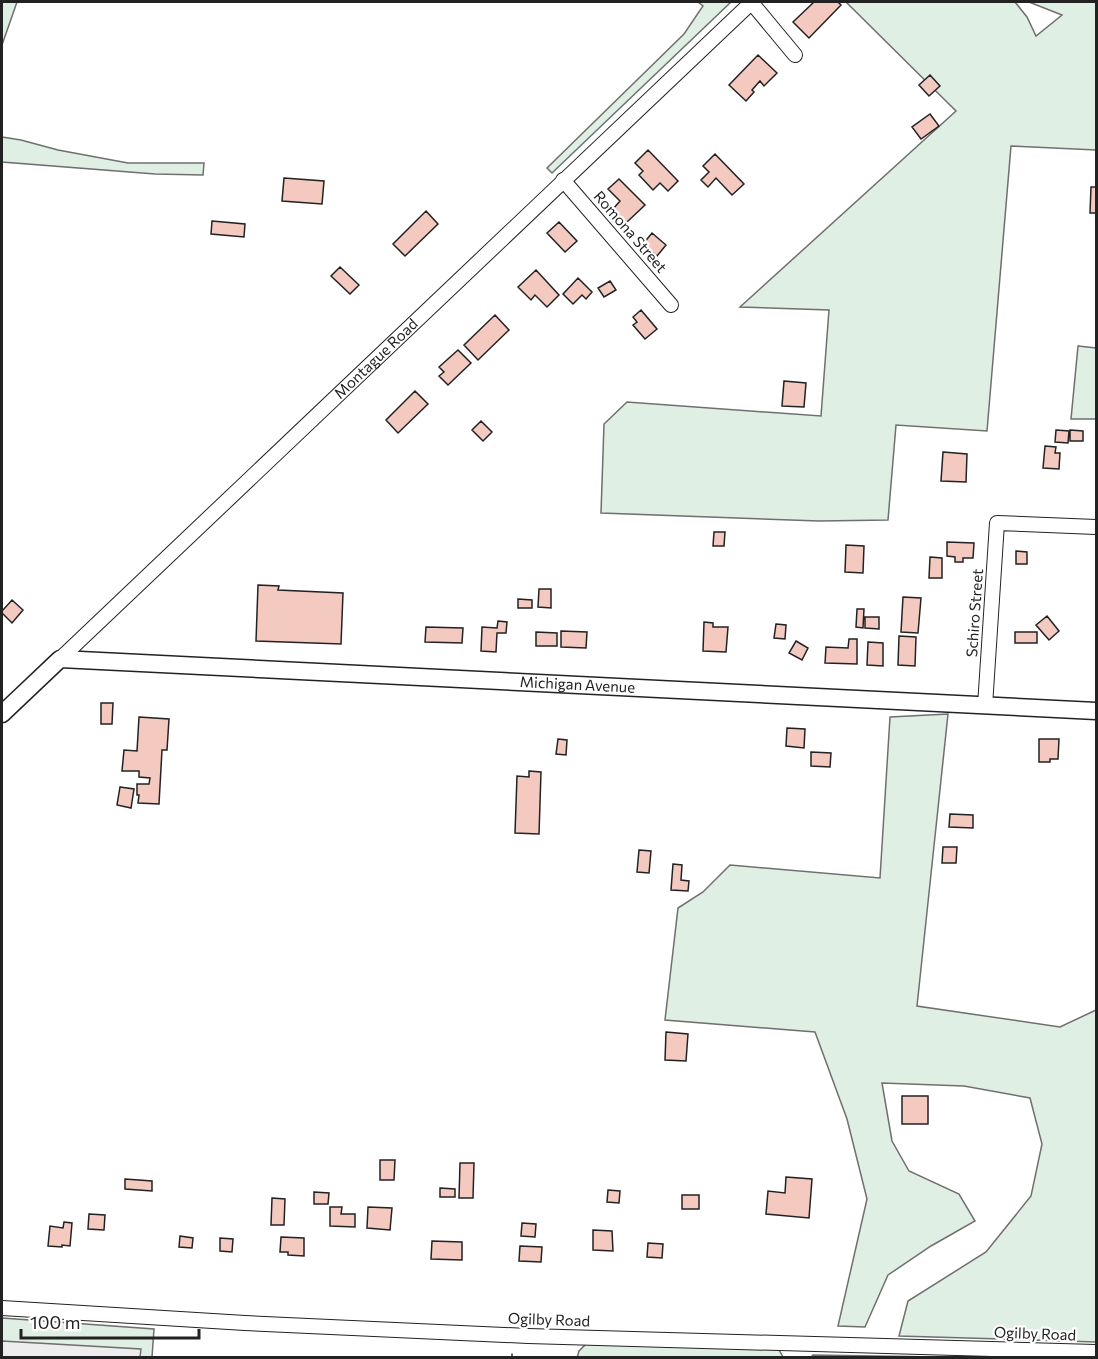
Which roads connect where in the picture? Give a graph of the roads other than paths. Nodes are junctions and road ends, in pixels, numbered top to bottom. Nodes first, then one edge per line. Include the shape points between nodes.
1 (751, 2) edge
2 (795, 55) dead end
3 (563, 180) junction
4 (671, 305) dead end
5 (1096, 526) edge
6 (60, 659) junction
7 (985, 706) junction
8 (1096, 711) edge
9 (2, 714) edge
10 (2, 1308) edge
11 (1096, 1352) edge

1 - 2 street
1 - 3 street, Montague Road
3 - 4 street, Romona Street
3 - 6 street, Montague Road
5 - 7 street, Schiro Street via 997,523
6 - 7 main road, Michigan Avenue
6 - 9 main road, Montague Road
7 - 8 main road, Michigan Avenue
10 - 11 street, Ogilby Road via 528,1336

